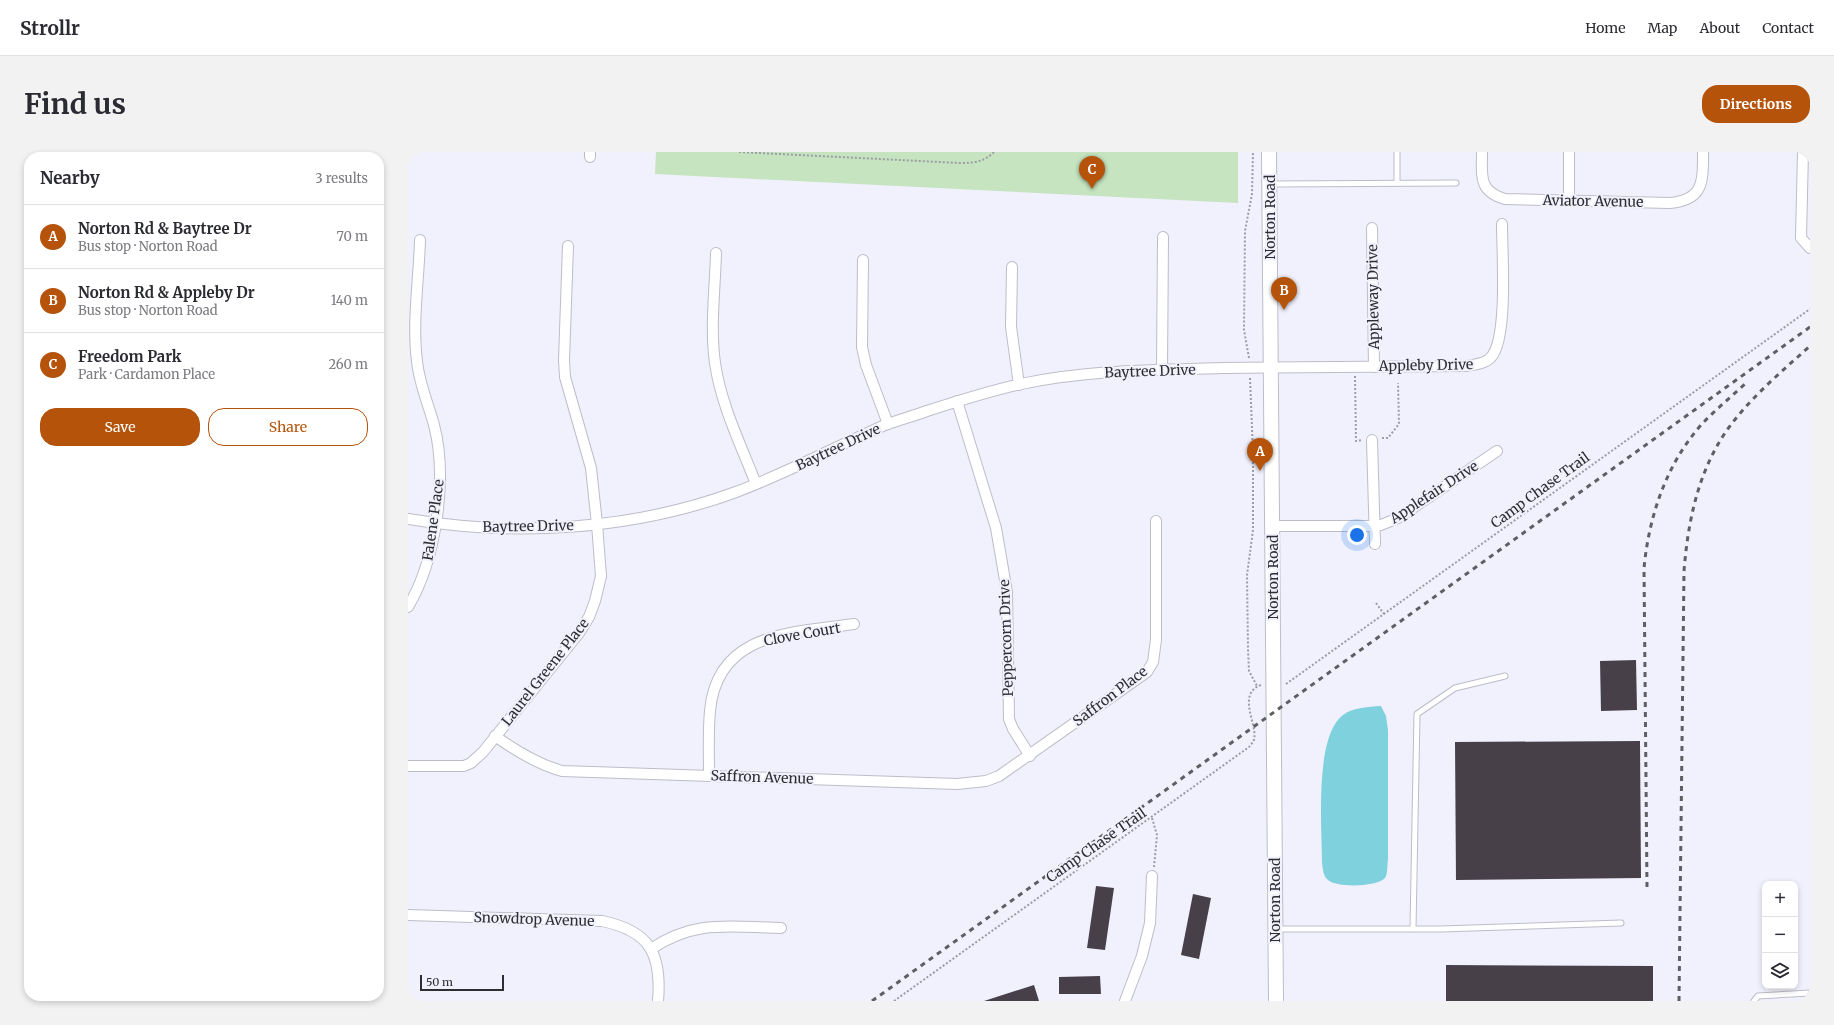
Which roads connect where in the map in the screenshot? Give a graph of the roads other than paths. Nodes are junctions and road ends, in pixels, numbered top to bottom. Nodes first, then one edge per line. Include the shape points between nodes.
1 (1269, 152) edge
2 (1397, 152) edge
3 (1482, 152) edge
4 (1569, 152) edge
5 (1703, 152) edge
6 (1803, 152) edge
7 (1397, 183) junction
8 (1456, 183) dead end
9 (1270, 184) junction
10 (1569, 199) junction
11 (1502, 224) dead end
12 (1372, 228) dead end
13 (1163, 237) dead end
14 (420, 240) dead end
15 (568, 246) dead end
16 (1810, 248) edge
17 (716, 253) dead end
18 (863, 260) dead end
19 (1012, 267) dead end
20 (1271, 367) junction
21 (1374, 367) junction
22 (1162, 369) junction
23 (1019, 384) junction
24 (957, 402) junction
25 (888, 424) junction
26 (1372, 440) dead end
27 (1497, 451) dead end
28 (756, 484) junction
29 (408, 519) edge
30 (1156, 521) dead end
31 (435, 523) junction
32 (597, 524) junction
33 (1272, 526) junction
34 (1374, 526) junction
35 (1375, 544) dead end
36 (408, 607) edge
37 (854, 624) dead end
38 (1504, 676) dead end
39 (495, 736) junction
40 (1030, 756) junction
41 (408, 766) edge
42 (709, 776) junction
43 (1152, 876) road end
44 (408, 915) edge
45 (1621, 923) dead end
46 (780, 928) dead end
47 (1275, 928) junction
48 (1413, 929) junction
49 (651, 949) junction
50 (1810, 993) edge
51 (658, 1001) edge
52 (1125, 1001) edge
53 (1276, 1001) edge
54 (1754, 1001) edge

1 - 9 main road, Norton Road
2 - 7 lane
3 - 10 street, Aviator Avenue via 1484,186 1493,195 1505,199
4 - 10 street
5 - 10 street, Aviator Avenue via 1703,179 1697,192 1685,201 1670,203
6 - 16 street via 1801,238
7 - 8 lane
7 - 9 lane
9 - 20 main road, Norton Road
11 - 21 street, Appleby Drive via 1502,325 1493,355 1482,364 1467,366
12 - 21 street, Appleway Drive
13 - 22 street
14 - 31 street, Falene Place via 417,360 440,467
15 - 32 street, Laurel Greene Place via 565,377 591,468
17 - 28 street via 712,333 715,364 722,396
18 - 25 street via 862,347
19 - 23 street via 1011,327
20 - 21 street, Appleby Drive
20 - 22 street, Baytree Drive
20 - 33 main road, Norton Road
22 - 23 street, Baytree Drive via 1094,373
23 - 24 street, Baytree Drive
24 - 25 street, Baytree Drive
24 - 40 street, Peppercorn Drive via 996,528 1007,592 1010,719 1012,729
25 - 28 street, Baytree Drive
26 - 34 street
27 - 34 street, Applefair Drive via 1398,518
28 - 32 street, Baytree Drive via 712,500 661,513
29 - 31 street, Baytree Drive
30 - 40 street, Saffron Place via 1156,640 1153,662 1147,672
31 - 32 street, Baytree Drive via 486,529 564,528
31 - 36 street, Falene Place via 427,567
32 - 39 street, Laurel Greene Place via 601,576 589,617
33 - 34 street, Applefair Drive
33 - 47 main road, Norton Road
34 - 35 street
37 - 42 street, Clove Court via 765,638 740,651 723,672 712,697
38 - 48 lane via 1455,688 1417,714
39 - 41 street, Laurel Greene Place via 472,763 464,766
39 - 42 street, Saffron Avenue via 546,767 562,770
40 - 42 street, Saffron Avenue via 999,776 972,783
43 - 52 street via 1150,923 1142,956
44 - 49 street, Snowdrop Avenue via 602,921 629,930
45 - 48 lane
46 - 49 street via 724,926 692,929 676,934
47 - 48 lane
47 - 53 main road, Norton Road
49 - 51 street via 660,976
50 - 54 lane via 1758,996

